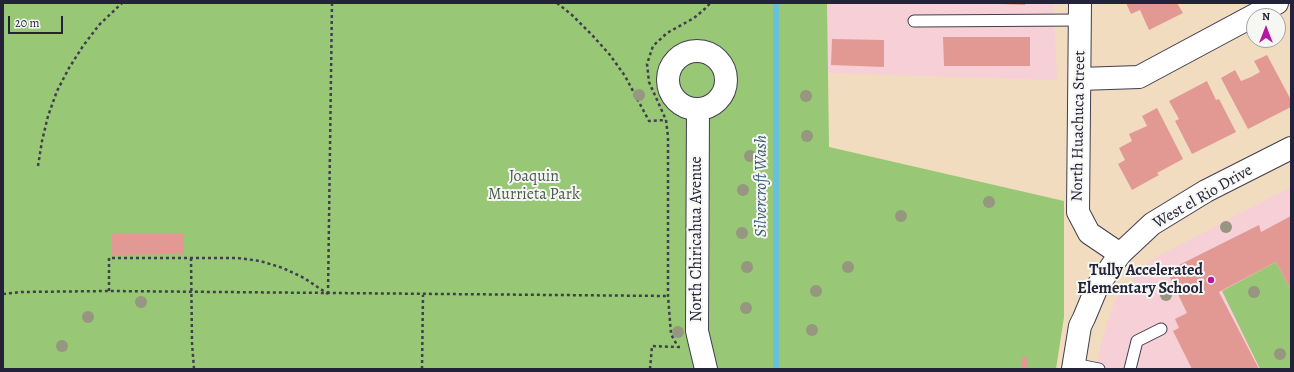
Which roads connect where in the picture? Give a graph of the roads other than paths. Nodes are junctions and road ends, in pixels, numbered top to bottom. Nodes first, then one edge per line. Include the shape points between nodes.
1 (1277, 3) edge
2 (1080, 11) edge
3 (914, 21) dead end
4 (1080, 79) junction
5 (698, 109) dead end
6 (1291, 148) edge
7 (1120, 254) junction
8 (1161, 329) dead end
9 (1073, 366) edge
10 (706, 369) edge
11 (1100, 369) edge
12 (1130, 369) edge

1 - 4 street via 1139,78
2 - 3 lane
2 - 4 street, North Huachuca Street
4 - 7 street, North Huachuca Street via 1078,212 1090,233
5 - 10 street, North Chiricahua Avenue via 697,331
6 - 7 street, West el Rio Drive via 1206,191 1152,224
7 - 9 street, West el Rio Drive via 1097,287 1080,326
8 - 12 lane via 1137,341
9 - 11 lane

